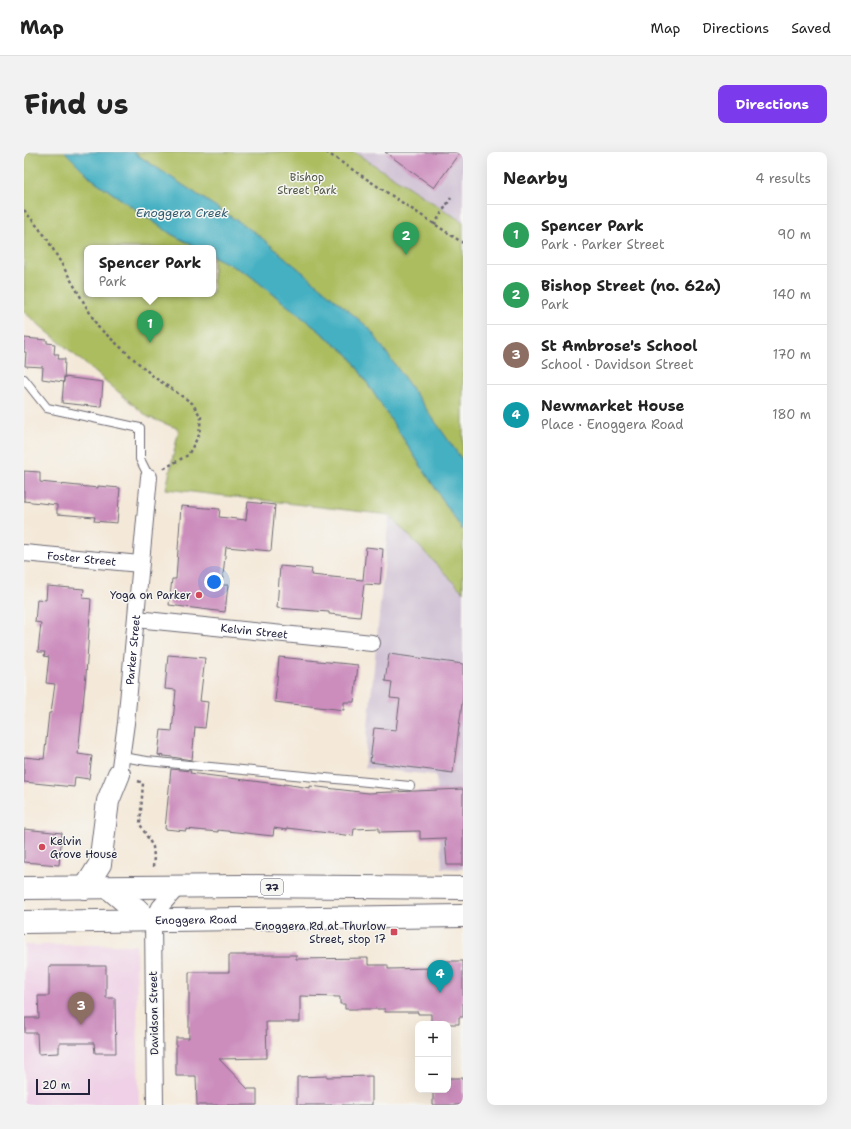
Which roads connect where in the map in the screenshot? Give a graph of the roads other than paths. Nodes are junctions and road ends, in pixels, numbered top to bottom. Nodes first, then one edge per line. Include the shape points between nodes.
1 (24, 379) edge
2 (149, 477) joint
3 (24, 553) edge
4 (140, 564) junction
5 (136, 619) junction
6 (372, 643) dead end
7 (120, 765) junction
8 (410, 786) dead end
9 (178, 886) junction
10 (24, 888) edge
11 (94, 888) junction
12 (463, 888) edge
13 (463, 916) edge
14 (153, 921) junction
15 (24, 922) edge
16 (155, 1105) edge

1 - 2 lane via 48,408 140,428 140,459
2 - 4 street, Parker Street
3 - 4 street, Foster Street
4 - 5 street, Parker Street
5 - 6 street, Kelvin Street
5 - 7 street, Parker Street
7 - 8 lane via 147,761
7 - 11 main road via 108,801 100,864
9 - 11 main road, 77
9 - 12 main road, 77
9 - 14 street via 160,907
10 - 11 main road, 77
11 - 14 street via 123,904 138,906
13 - 14 main road, Enoggera Road
14 - 15 main road, Enoggera Road
14 - 16 street, Davidson Street

